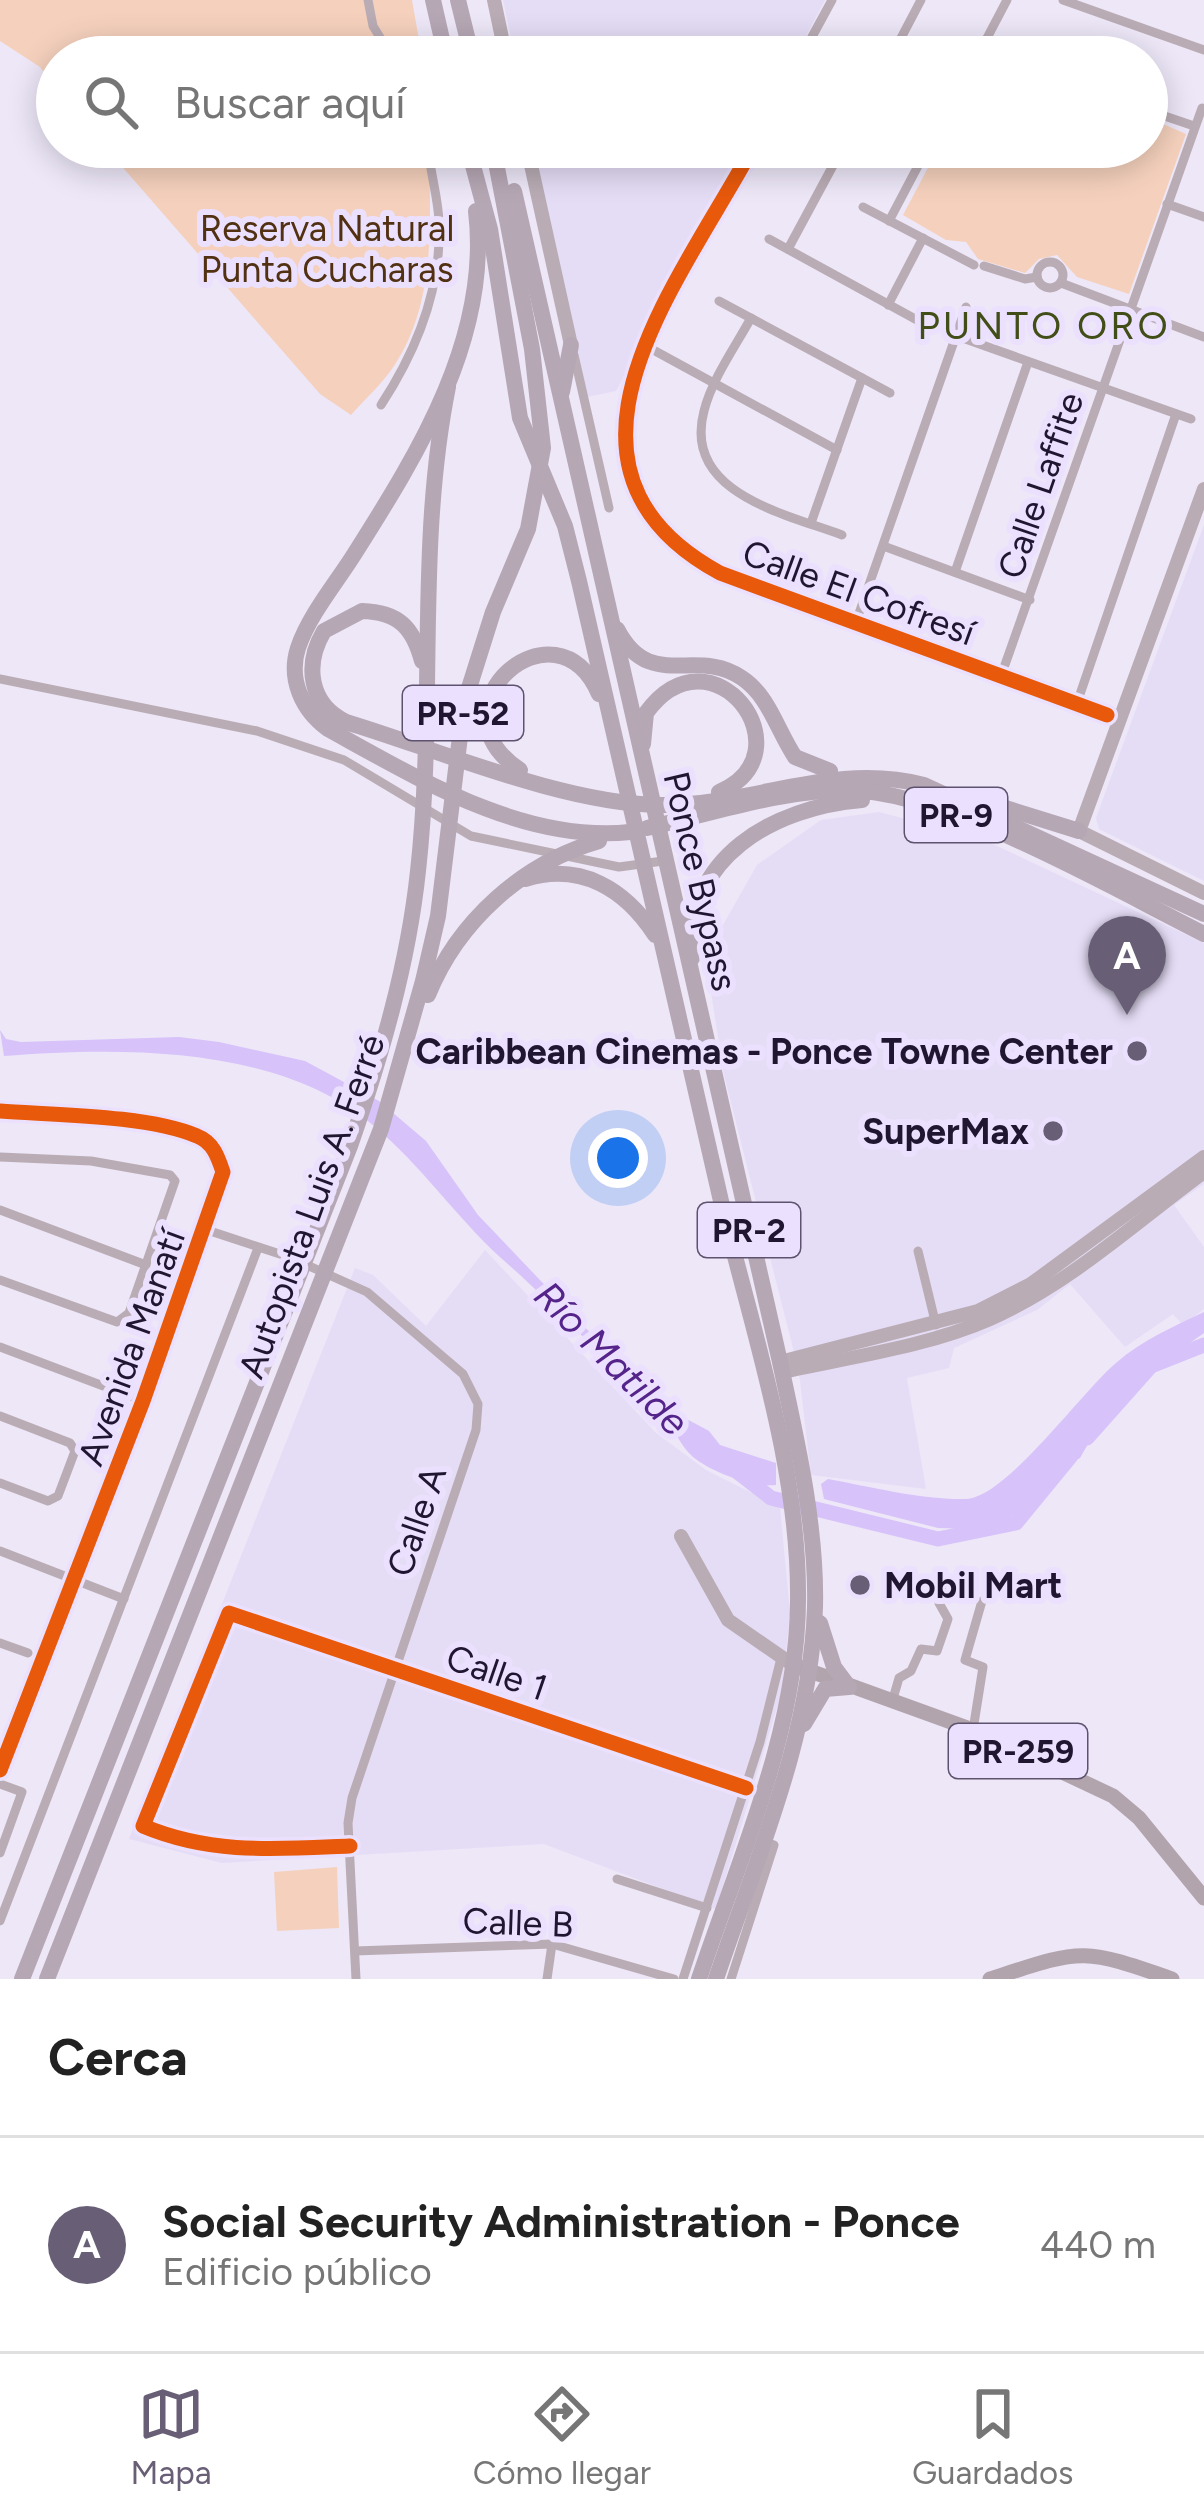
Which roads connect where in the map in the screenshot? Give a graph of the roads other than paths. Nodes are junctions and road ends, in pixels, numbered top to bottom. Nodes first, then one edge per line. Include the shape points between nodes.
1 (368, 0) edge
2 (433, 0) edge
3 (458, 0) edge
4 (494, 0) edge
5 (832, 0) edge
6 (921, 0) edge
7 (1007, 0) edge
8 (1063, 0) edge
9 (379, 36) edge
10 (441, 36) edge
11 (467, 36) edge
12 (502, 36) edge
13 (812, 36) edge
14 (902, 36) edge
15 (988, 36) edge
16 (1165, 36) edge
17 (1168, 37) edge
18 (1204, 50) edge
19 (1202, 109) edge
20 (1168, 118) edge
21 (1194, 127) junction
22 (431, 168) edge
23 (471, 168) edge
24 (474, 168) edge
25 (500, 168) edge
26 (505, 168) edge
27 (531, 168) edge
28 (742, 168) edge
29 (832, 168) edge
30 (917, 168) edge
31 (1167, 204) junction
32 (863, 207) dead end
33 (1204, 217) edge
34 (890, 220) junction
35 (923, 238) junction
36 (769, 239) dead end
37 (788, 249) junction
38 (1037, 277) junction
39 (1061, 283) junction
40 (719, 301) dead end
41 (888, 305) junction
42 (966, 307) dead end
43 (1130, 311) junction
44 (751, 318) junction
45 (917, 320) dead end
46 (957, 336) junction
47 (1204, 338) edge
48 (571, 345) junction
49 (646, 346) junction
50 (1028, 362) junction
51 (862, 378) junction
52 (716, 385) junction
53 (448, 387) junction
54 (1102, 388) junction
55 (890, 393) dead end
56 (381, 405) dead end
57 (562, 411) junction
58 (1176, 414) junction
59 (1191, 419) dead end
60 (837, 450) junction
61 (1204, 489) edge
62 (609, 508) dead end
63 (811, 524) junction
64 (842, 535) dead end
65 (886, 547) junction
66 (955, 572) junction
67 (1030, 600) junction
68 (856, 622) junction
69 (613, 625) junction
70 (1001, 676) junction
71 (0, 679) edge
72 (1076, 703) junction
73 (1106, 715) dead end
74 (610, 719) junction
75 (427, 721) junction
76 (644, 777) junction
77 (878, 777) junction
78 (542, 782) junction
79 (940, 790) junction
80 (899, 796) junction
81 (687, 809) junction
82 (1079, 831) junction
83 (630, 832) junction
84 (663, 860) junction
85 (642, 864) junction
86 (519, 881) junction
87 (1204, 893) edge
88 (1204, 914) edge
89 (1204, 934) edge
90 (662, 945) junction
91 (690, 983) junction
92 (409, 1040) junction
93 (0, 1112) edge
94 (0, 1157) edge
95 (1204, 1157) edge
96 (1204, 1172) edge
97 (0, 1210) edge
98 (207, 1230) junction
99 (258, 1248) junction
100 (918, 1251) dead end
101 (146, 1265) junction
102 (0, 1280) edge
103 (936, 1325) junction
104 (0, 1347) edge
105 (781, 1367) junction
106 (143, 1401) junction
107 (0, 1416) edge
108 (790, 1463) junction
109 (0, 1483) edge
110 (800, 1529) junction
111 (681, 1536) dead end
112 (0, 1551) edge
113 (76, 1579) junction
114 (944, 1580) dead end
115 (815, 1593) junction
116 (124, 1600) junction
117 (982, 1601) dead end
118 (5, 1642) edge
119 (28, 1653) dead end
120 (794, 1665) junction
121 (394, 1670) junction
122 (849, 1687) junction
123 (892, 1702) junction
124 (973, 1730) junction
125 (786, 1767) junction
126 (0, 1770) edge
127 (0, 1784) edge
128 (746, 1788) junction
129 (763, 1841) junction
130 (350, 1846) junction
131 (0, 1853) edge
132 (617, 1879) dead end
133 (1204, 1898) edge
134 (706, 1908) junction
135 (0, 1921) edge
136 (552, 1944) junction
137 (355, 1952) junction
138 (1121, 1960) junction
139 (1114, 1978) edge
140 (22, 1979) edge
141 (47, 1979) edge
142 (356, 1979) edge
143 (547, 1979) edge
144 (679, 1979) edge
145 (699, 1979) edge
146 (716, 1979) edge
147 (731, 1979) edge
148 (990, 1979) edge
149 (1172, 1979) edge

1 - 9 street
2 - 10 highway
3 - 11 highway
4 - 12 street
5 - 13 street
6 - 14 street
7 - 15 street
8 - 16 street
17 - 18 street
19 - 21 street, Calle Laffite
20 - 21 street
21 - 31 street, Calle Laffite
22 - 56 street via 439,219 434,278 409,363
23 - 53 highway via 478,275
24 - 74 highway, Ponce Bypass / PR-2 via 520,418 565,526
25 - 92 highway, Autopista Luis A. Ferré / PR-52 via 543,448 536,500 464,704 438,916
26 - 57 highway
27 - 48 street
28 - 49 street, Calle El Cofresí
29 - 37 street
30 - 34 street
31 - 33 street
31 - 43 street, Calle Laffite
32 - 34 street
34 - 35 street
35 - 38 street via 979,265
35 - 41 street
36 - 37 street
37 - 41 street
38 - 39 street via 1049,289
38 - 39 street via 1051,262 1063,271
39 - 43 street
40 - 44 street
41 - 45 street
42 - 46 street
43 - 47 street
43 - 54 street, Calle Laffite
44 - 51 street
44 - 52 street
46 - 50 street
46 - 65 street
48 - 57 highway
48 - 62 street
49 - 52 street
49 - 68 street, Calle El Cofresí via 626,394 623,451 642,506 702,563
50 - 54 street
50 - 66 street
51 - 55 street
51 - 60 street
52 - 60 street
52 - 63 street via 700,430 714,472 742,498
53 - 75 highway, Autopista Luis A. Ferré / PR-52 via 430,552
53 - 83 highway via 298,646 304,704 341,736 537,827
54 - 58 street
54 - 67 street, Calle Laffite
57 - 69 highway, Ponce Bypass
58 - 59 street
58 - 72 street
60 - 63 street
61 - 82 street
63 - 64 street
65 - 66 street
65 - 68 street
66 - 67 street
67 - 70 street, Calle Laffite
68 - 70 street, Calle El Cofresí
69 - 76 highway, Ponce Bypass / PR-2
69 - 77 highway via 644,661 722,667 747,680 803,764
70 - 72 street, Calle El Cofresí
71 - 85 street via 257,731 344,760 471,836 619,867
72 - 73 street, Calle El Cofresí
74 - 78 highway via 590,677 569,660 536,655 508,668 490,696 489,732 506,761
74 - 85 highway, Ponce Bypass / PR-2
75 - 78 highway via 411,629 362,610 324,631 310,672 332,714
75 - 140 highway, Autopista Luis A. Ferré / PR-52 via 403,968 350,1146
76 - 81 highway via 643,722 653,704 676,685 722,686 753,721 754,757 737,783
76 - 84 highway, Ponce Bypass / PR-2
77 - 79 highway, PR-9
77 - 81 highway, PR-9 via 810,780
78 - 81 highway, PR-9
79 - 82 highway
79 - 88 highway, PR-9
80 - 81 highway, PR-9 via 826,791
80 - 89 highway, PR-9 via 945,810
80 - 91 highway via 800,809 735,847 699,904
81 - 83 highway, PR-9
82 - 87 street
83 - 86 highway via 561,853
84 - 85 street
84 - 91 highway, Ponce Bypass / PR-2
85 - 90 highway, Ponce Bypass / PR-2
86 - 90 highway via 568,874 620,892
86 - 92 highway via 447,958
90 - 108 highway, Ponce Bypass / PR-2
91 - 105 highway, Ponce Bypass / PR-2
92 - 141 highway, Autopista Luis A. Ferré / PR-52
93 - 98 street, Avenida Manatí via 96,1117 198,1136 216,1151 223,1172
94 - 101 street via 170,1175 174,1190
95 - 103 street via 1031,1284
96 - 105 street via 1003,1313 938,1336
97 - 101 street
98 - 99 street, Calle A
98 - 106 street, Avenida Manatí
99 - 116 street
99 - 121 street, Calle A via 367,1292 473,1388 476,1430
100 - 103 street
101 - 102 street via 117,1322
103 - 105 street
104 - 106 street
105 - 108 highway, Ponce Bypass / PR-2
106 - 113 street, Avenida Manatí
107 - 109 street via 75,1451 58,1496 48,1501
108 - 110 highway, Ponce Bypass / PR-2
110 - 115 highway, Ponce Bypass / PR-2
110 - 120 highway, Ponce Bypass / PR-2
111 - 120 street via 728,1620
112 - 113 street
113 - 116 street
113 - 126 street, Avenida Manatí
114 - 123 street via 939,1604 948,1619 938,1651 921,1649
115 - 120 highway, Ponce Bypass / PR-2
115 - 122 highway via 834,1667
116 - 135 street
117 - 124 street via 965,1660 983,1667
118 - 119 street
120 - 122 main road, PR-259
120 - 125 highway, Ponce Bypass / PR-2
120 - 128 street
120 - 145 highway, Ponce Bypass / PR-2
121 - 128 street, Calle 1
121 - 130 street, Calle A via 352,1798
121 - 130 street, Calle 1 via 229,1613 142,1826 238,1851
122 - 123 main road, PR-259
122 - 125 highway via 825,1689
123 - 124 main road, PR-259
124 - 133 main road, PR-259 via 1113,1796
125 - 129 highway, Ponce Bypass / PR-2
127 - 131 street via 22,1792
128 - 134 street
129 - 146 highway, Ponce Bypass / PR-2
129 - 147 street via 774,1845
130 - 137 street, Calle A
132 - 134 street
134 - 144 street
136 - 137 street, Calle B
136 - 143 street
136 - 144 street, Calle B
137 - 142 street, Calle A
138 - 139 street
138 - 148 main road via 1064,1955
138 - 149 main road

